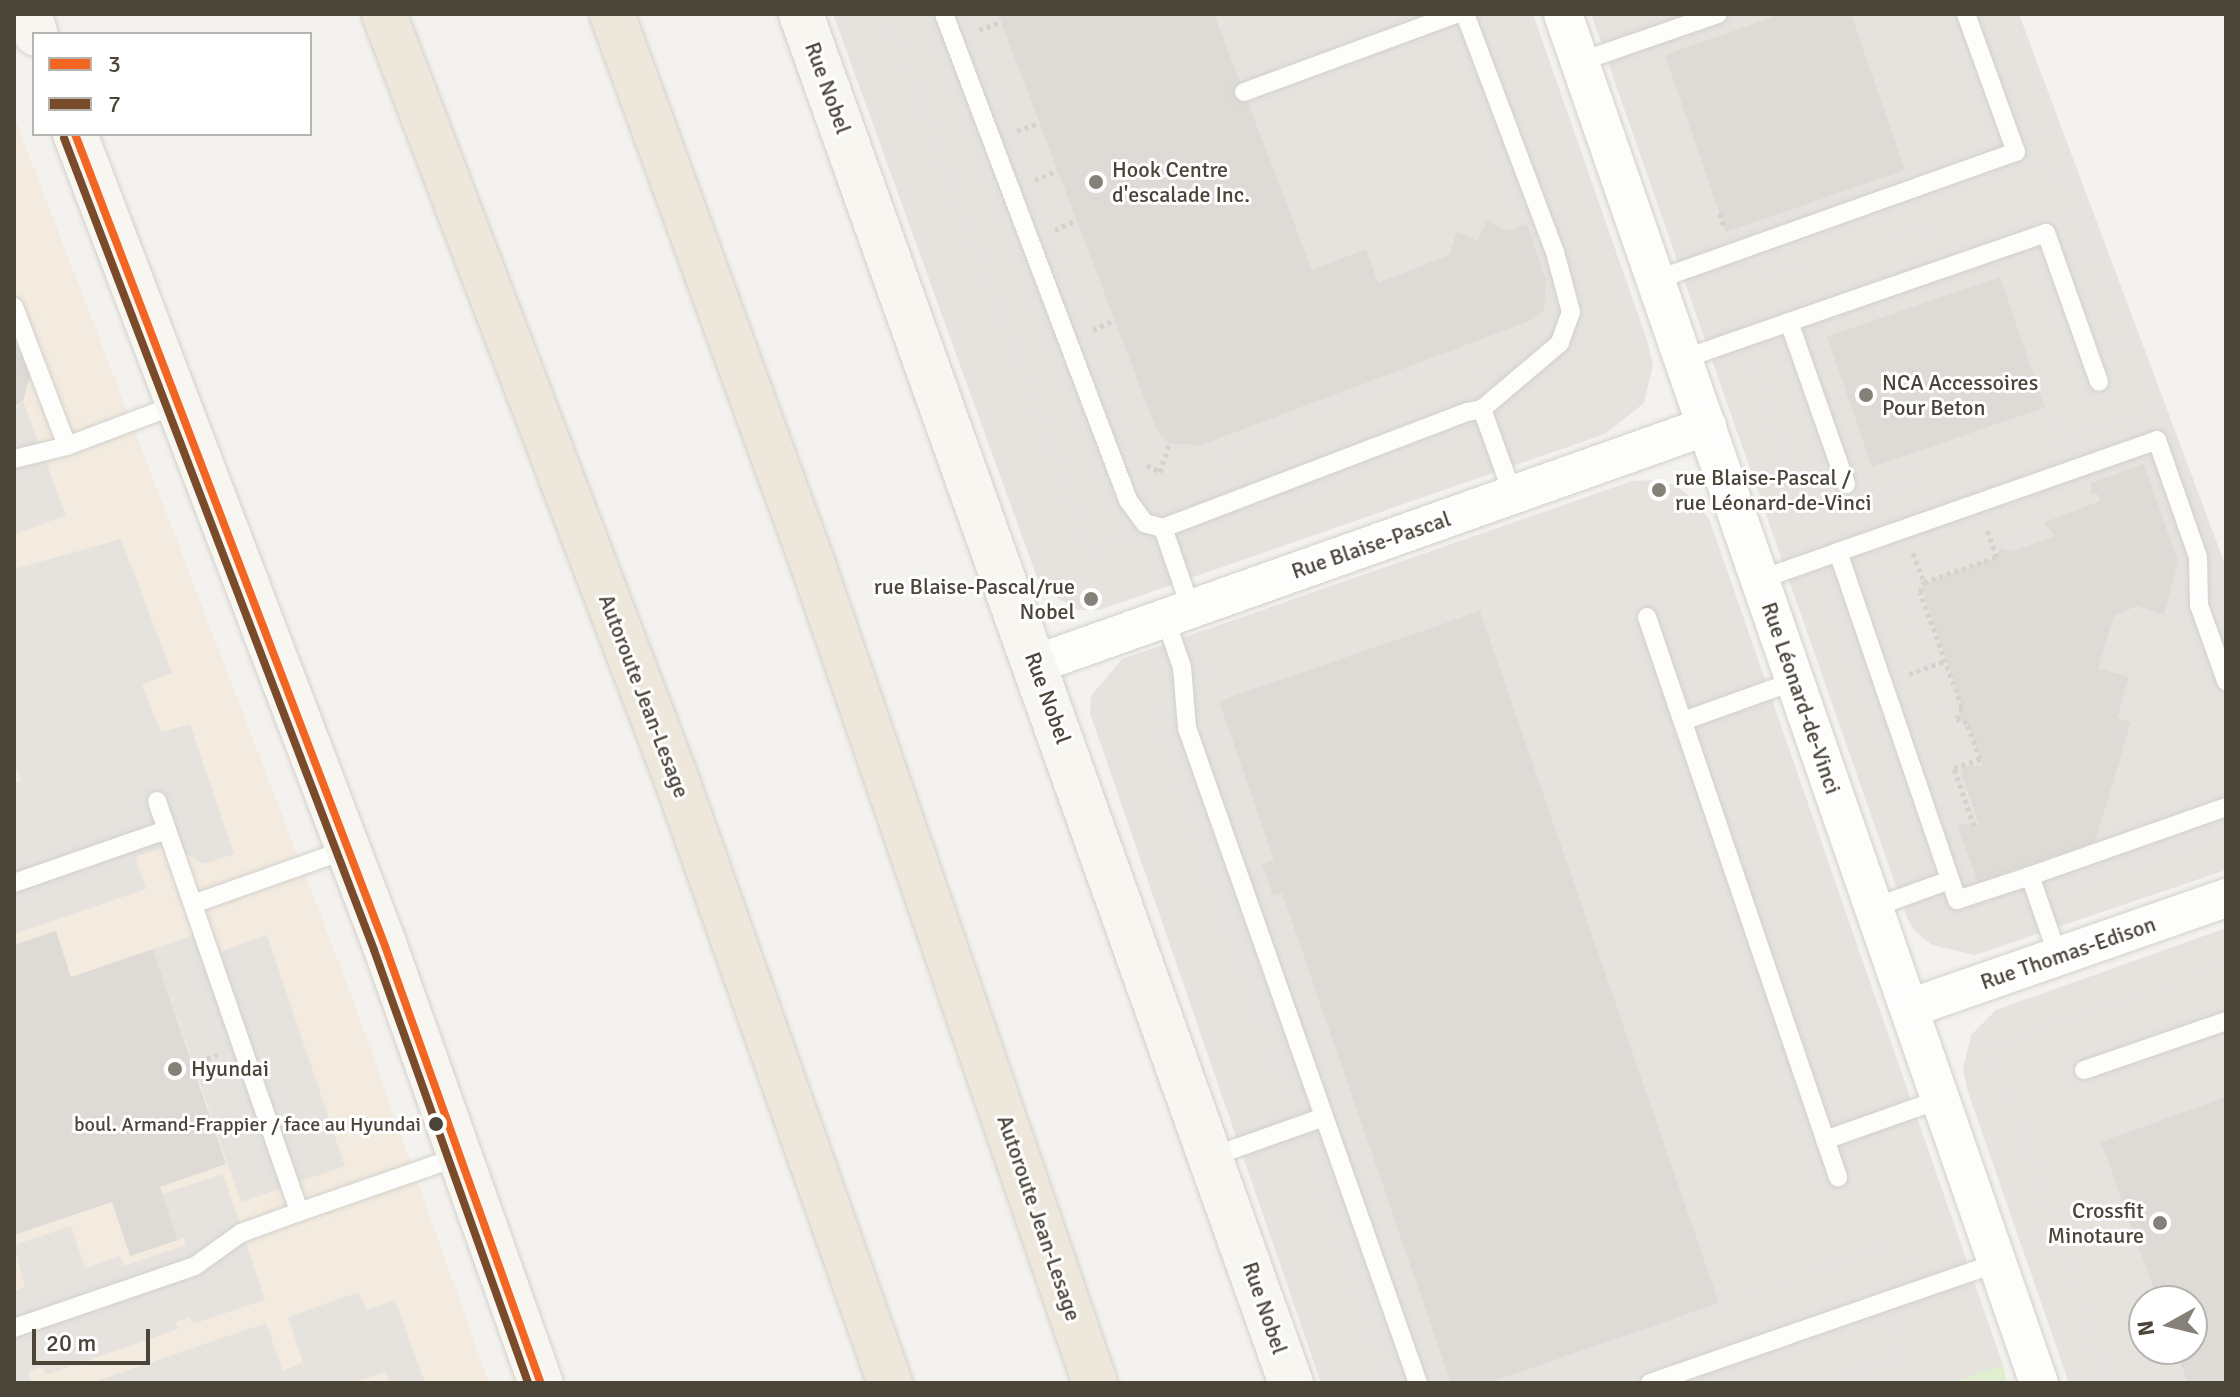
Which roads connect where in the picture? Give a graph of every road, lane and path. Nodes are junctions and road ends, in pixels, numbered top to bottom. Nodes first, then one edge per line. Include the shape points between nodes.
1 (384, 14) edge
2 (612, 14) edge
3 (801, 14) edge
4 (944, 14) edge
5 (1456, 14) edge
6 (1465, 14) edge
7 (1563, 14) edge
8 (1718, 14) edge
9 (1966, 14) edge
10 (1001, 22) dead end
11 (978, 30) dead end
12 (1579, 62) junction
13 (1244, 92) dead end
14 (1039, 123) dead end
15 (1016, 132) dead end
16 (76, 136) edge
17 (1058, 170) dead end
18 (1035, 181) dead end
19 (1076, 220) dead end
20 (1054, 230) dead end
21 (1656, 280) junction
22 (14, 307) edge
23 (1114, 320) dead end
24 (1789, 322) junction
25 (1092, 331) dead end
26 (1683, 359) junction
27 (2099, 382) dead end
28 (178, 404) junction
29 (1482, 409) junction
30 (1707, 426) junction
31 (67, 446) junction
32 (14, 459) edge
33 (1846, 484) dead end
34 (1513, 495) junction
35 (1163, 528) junction
36 (1838, 552) junction
37 (1997, 557) dead end
38 (1759, 580) junction
39 (1178, 613) junction
40 (1647, 617) dead end
41 (1945, 661) junction
42 (1036, 664) junction
43 (1795, 681) junction
44 (2226, 681) edge
45 (1883, 683) junction
46 (1683, 721) junction
47 (157, 801) dead end
48 (2226, 807) edge
49 (1971, 817) junction
50 (1959, 821) dead end
51 (1974, 826) dead end
52 (166, 830) junction
53 (348, 849) junction
54 (2030, 876) junction
55 (1950, 880) junction
56 (14, 883) edge
57 (2226, 898) edge
58 (193, 904) junction
59 (1875, 907) junction
60 (2058, 956) junction
61 (1910, 1008) junction
62 (2226, 1021) edge
63 (225, 1052) dead end
64 (192, 1064) dead end
65 (2084, 1070) dead end
66 (1941, 1099) junction
67 (1324, 1117) junction
68 (1825, 1140) junction
69 (461, 1156) junction
70 (1211, 1157) junction
71 (1838, 1177) dead end
72 (299, 1212) junction
73 (2133, 1233) dead end
74 (2106, 1242) dead end
75 (1997, 1263) junction
76 (14, 1328) edge
77 (541, 1383) edge
78 (890, 1383) edge
79 (1095, 1383) edge
80 (1291, 1383) edge
81 (1418, 1383) edge
82 (1650, 1383) edge
83 (2039, 1383) edge

1 - 78 highway, Autoroute Jean-Lesage via 676,778
2 - 79 highway, Autoroute Jean-Lesage via 812,562
3 - 42 street, Rue Nobel
4 - 35 lane via 1128,500 1145,523
5 - 13 lane
6 - 29 lane via 1555,252 1571,312 1560,343
7 - 12 street, Rue Léonard-de-Vinci
8 - 12 lane
9 - 21 lane via 2016,152
10 - 11 path
12 - 21 street, Rue Léonard-de-Vinci
14 - 15 path
16 - 28 street
17 - 18 path
19 - 20 path
21 - 26 street, Rue Léonard-de-Vinci
22 - 31 lane
23 - 25 path
24 - 26 lane
24 - 27 lane via 2046,233
24 - 33 lane
26 - 30 street, Rue Léonard-de-Vinci
28 - 31 lane
28 - 53 street
29 - 34 lane
29 - 35 lane
30 - 34 street, Rue Blaise-Pascal
30 - 38 street, Rue Léonard-de-Vinci
31 - 32 lane
34 - 39 street, Rue Blaise-Pascal
35 - 39 lane
36 - 38 lane
36 - 44 lane via 2157,440 2198,557 2199,605
36 - 45 lane
37 - 41 path via 1921,585
38 - 43 street, Rue Léonard-de-Vinci
39 - 42 street, Rue Blaise-Pascal
39 - 67 lane via 1187,728
40 - 46 lane
41 - 45 path
41 - 49 path via 1962,707 1957,719 1967,723 1980,759 1954,768
42 - 70 street, Rue Nobel
43 - 46 lane
43 - 59 street, Rue Léonard-de-Vinci
45 - 55 lane
46 - 68 lane
47 - 52 lane
48 - 54 lane
49 - 50 path
49 - 51 path
52 - 56 lane
52 - 58 lane
53 - 58 lane
53 - 69 street
54 - 55 lane via 1957,900
54 - 60 lane
55 - 59 lane
57 - 60 street, Rue Thomas-Edison
58 - 72 lane
59 - 61 street, Rue Léonard-de-Vinci
60 - 61 street, Rue Thomas-Edison
61 - 66 street, Rue Léonard-de-Vinci
62 - 65 lane
63 - 64 path
66 - 68 lane
66 - 75 street, Rue Léonard-de-Vinci
67 - 70 lane
67 - 81 lane
68 - 71 lane
69 - 72 lane
69 - 77 street
70 - 80 street, Rue Nobel
72 - 76 lane via 241,1233 195,1266
73 - 74 path
75 - 82 lane
75 - 83 street, Rue Léonard-de-Vinci

